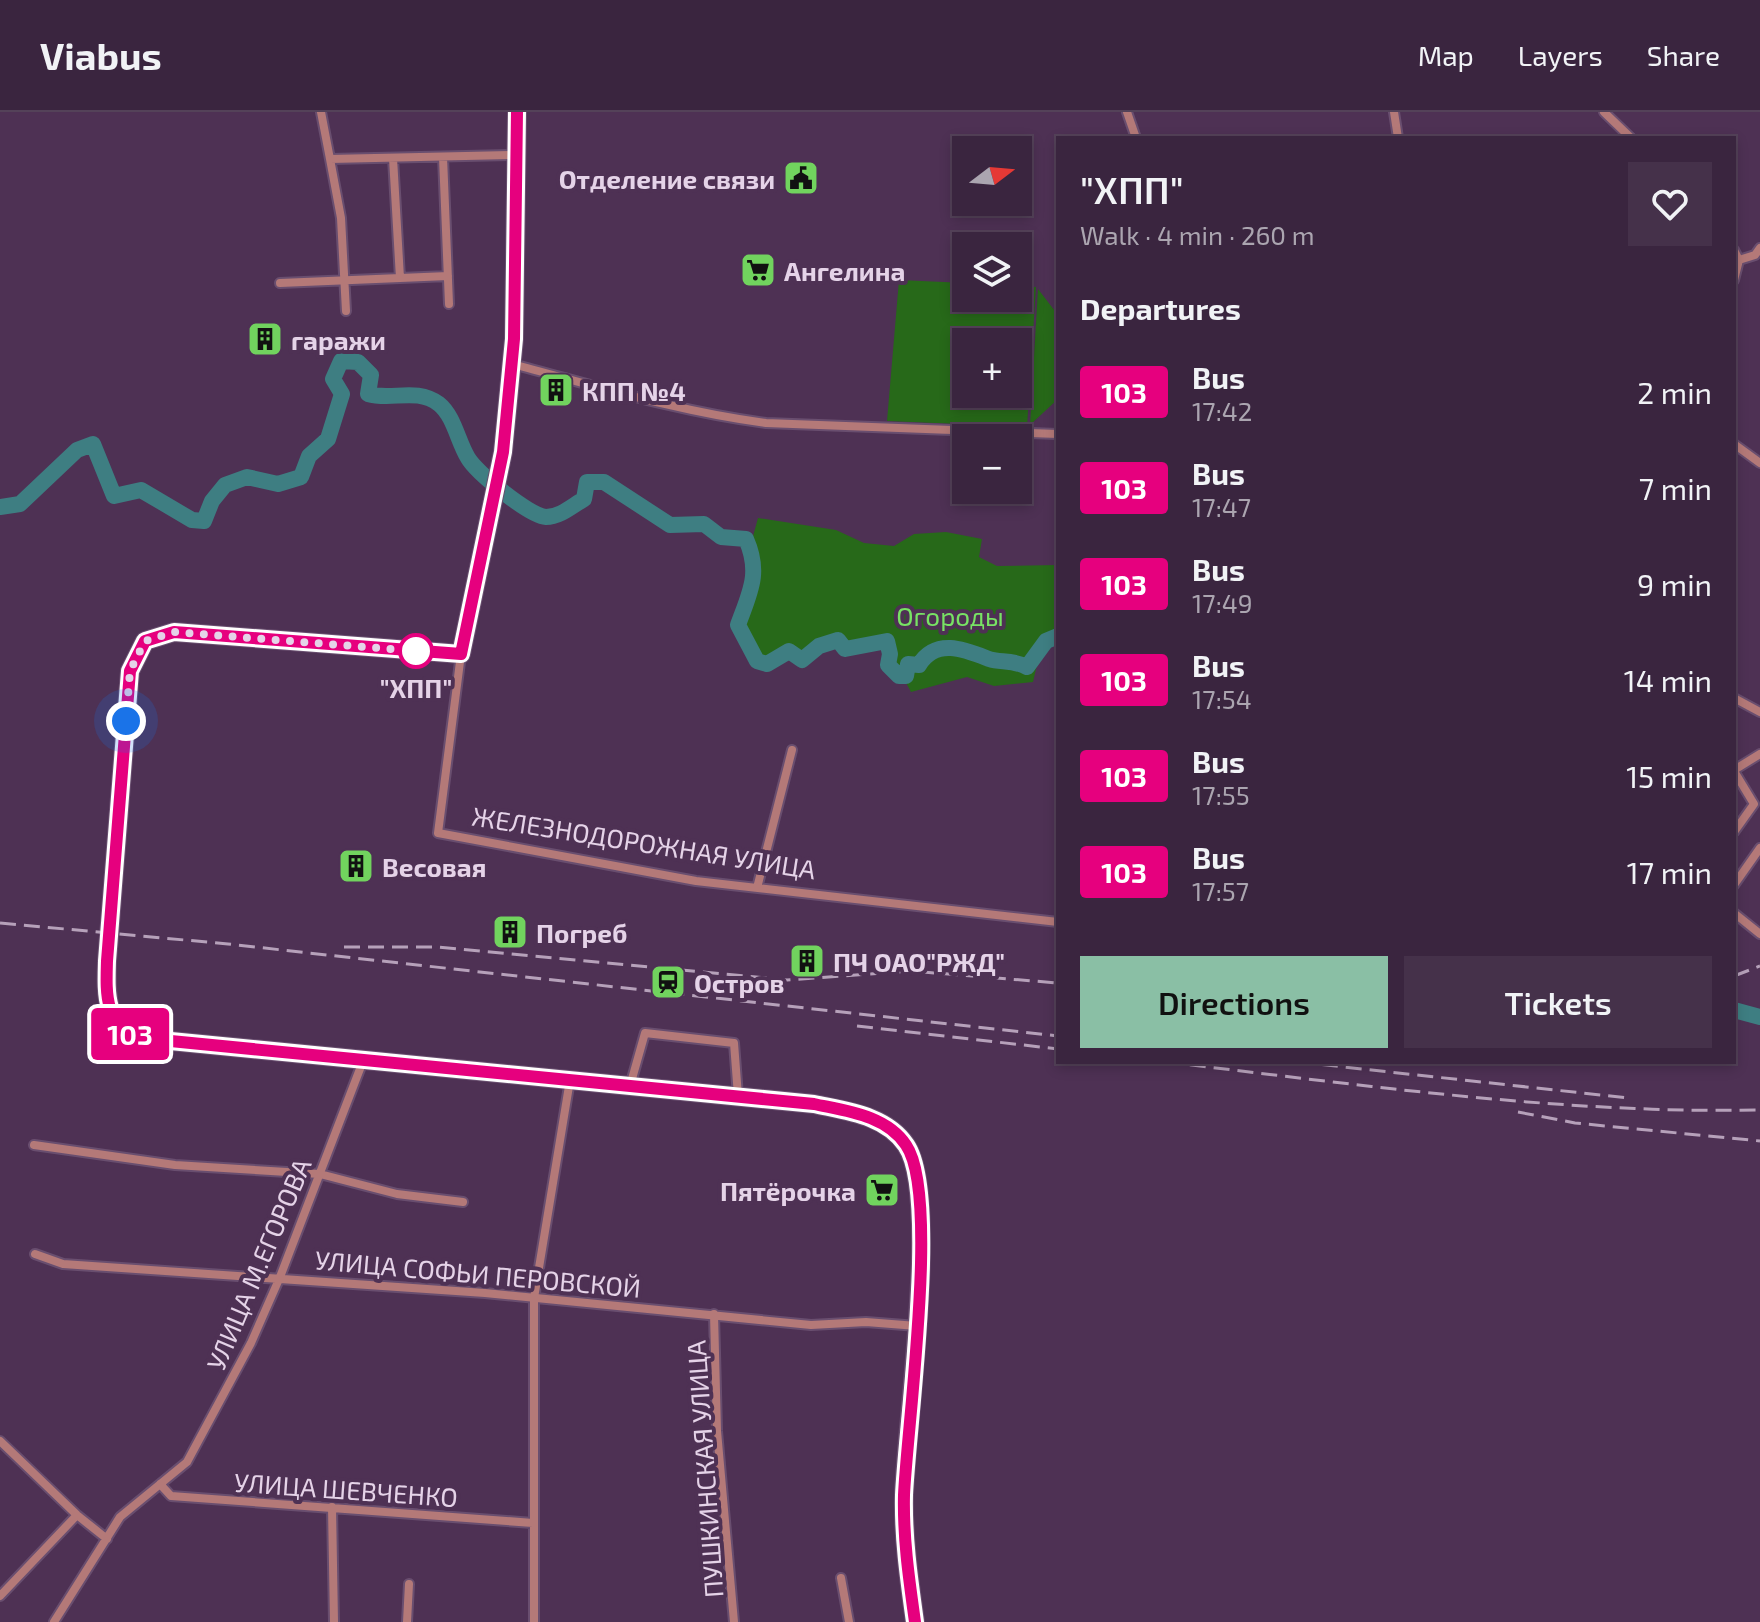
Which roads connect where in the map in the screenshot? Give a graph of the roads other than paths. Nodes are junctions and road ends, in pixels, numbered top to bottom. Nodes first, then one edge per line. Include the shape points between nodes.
1 (321, 112) edge
2 (517, 112) edge
3 (1127, 112) edge
4 (1394, 112) edge
5 (1604, 112) edge
6 (1135, 136) edge
7 (1398, 136) edge
8 (1629, 136) edge
9 (515, 155) junction
10 (443, 157) junction
11 (393, 158) junction
12 (330, 159) junction
13 (1760, 248) edge
14 (1736, 254) edge
15 (1739, 260) junction
16 (1736, 272) edge
17 (448, 276) junction
18 (400, 278) junction
19 (343, 280) junction
20 (280, 283) dead end
21 (449, 304) dead end
22 (346, 311) dead end
23 (512, 364) junction
24 (1056, 434) edge
25 (1736, 445) edge
26 (1760, 463) edge
27 (461, 654) junction
28 (1736, 699) edge
29 (1760, 712) edge
30 (792, 750) dead end
31 (1760, 754) edge
32 (1736, 770) edge
33 (1736, 774) edge
34 (1736, 829) edge
35 (1760, 848) edge
36 (1736, 882) edge
37 (757, 888) junction
38 (1736, 915) edge
39 (1056, 922) edge
40 (1760, 934) edge
41 (363, 1061) junction
42 (570, 1079) junction
43 (630, 1086) junction
44 (738, 1097) junction
45 (34, 1145) dead end
46 (320, 1174) junction
47 (463, 1202) dead end
48 (35, 1254) dead end
49 (280, 1277) junction
50 (534, 1298) junction
51 (714, 1314) junction
52 (917, 1326) junction
53 (0, 1441) edge
54 (160, 1484) junction
55 (332, 1507) junction
56 (77, 1515) junction
57 (533, 1523) junction
58 (107, 1539) junction
59 (841, 1578) dead end
60 (409, 1584) dead end
61 (0, 1596) edge
62 (54, 1622) edge
63 (334, 1622) edge
64 (407, 1622) edge
65 (534, 1622) edge
66 (734, 1622) edge
67 (849, 1622) edge
68 (915, 1622) edge

1 - 12 street
2 - 9 main road
3 - 6 street
4 - 7 street
5 - 8 street
9 - 10 street
9 - 23 main road
10 - 11 street
10 - 17 street
11 - 12 street
11 - 18 street
12 - 19 street via 341,218
13 - 15 street
14 - 15 street
15 - 16 street
17 - 18 street
17 - 21 street
18 - 19 street
19 - 20 street
19 - 22 street
23 - 24 street via 725,418
23 - 27 main road via 503,452
25 - 26 street
27 - 37 street, ЖЕЛЕЗНОДОРОЖНАЯ УЛИЦА via 438,833
27 - 41 main road via 174,632 145,641 130,671 107,961 110,1013 127,1033
28 - 29 street
30 - 37 street
31 - 32 street
33 - 34 street via 1754,804
35 - 36 street
37 - 39 street, ЖЕЛЕЗНОДОРОЖНАЯ УЛИЦА
38 - 40 street
41 - 42 main road
41 - 46 street, УЛИЦА М.ЕГОРОВА
42 - 43 main road
42 - 50 street
43 - 44 main road
43 - 44 street via 645,1033 734,1043
44 - 52 main road via 863,1114 907,1145 919,1178
45 - 46 street via 175,1165
46 - 47 street via 397,1194
46 - 49 street, УЛИЦА М.ЕГОРОВА
48 - 49 street, УЛИЦА СОФЬИ ПЕРОВСКОЙ via 63,1264
49 - 50 street, УЛИЦА СОФЬИ ПЕРОВСКОЙ
49 - 54 street, УЛИЦА М.ЕГОРОВА via 187,1462
50 - 51 street, УЛИЦА СОФЬИ ПЕРОВСКОЙ
50 - 57 street
51 - 52 street, УЛИЦА СОФЬИ ПЕРОВСКОЙ via 811,1325
51 - 66 street, ПУШКИНСКАЯ УЛИЦА via 717,1431
52 - 68 main road via 904,1498 904,1549
53 - 56 street
54 - 55 street, УЛИЦА ШЕВЧЕНКО via 171,1496
54 - 58 street, УЛИЦА М.ЕГОРОВА via 120,1517
55 - 57 street, УЛИЦА ШЕВЧЕНКО
55 - 63 street
56 - 58 street
56 - 61 street
57 - 65 street
58 - 62 street, УЛИЦА М.ЕГОРОВА
59 - 67 street
60 - 64 street

